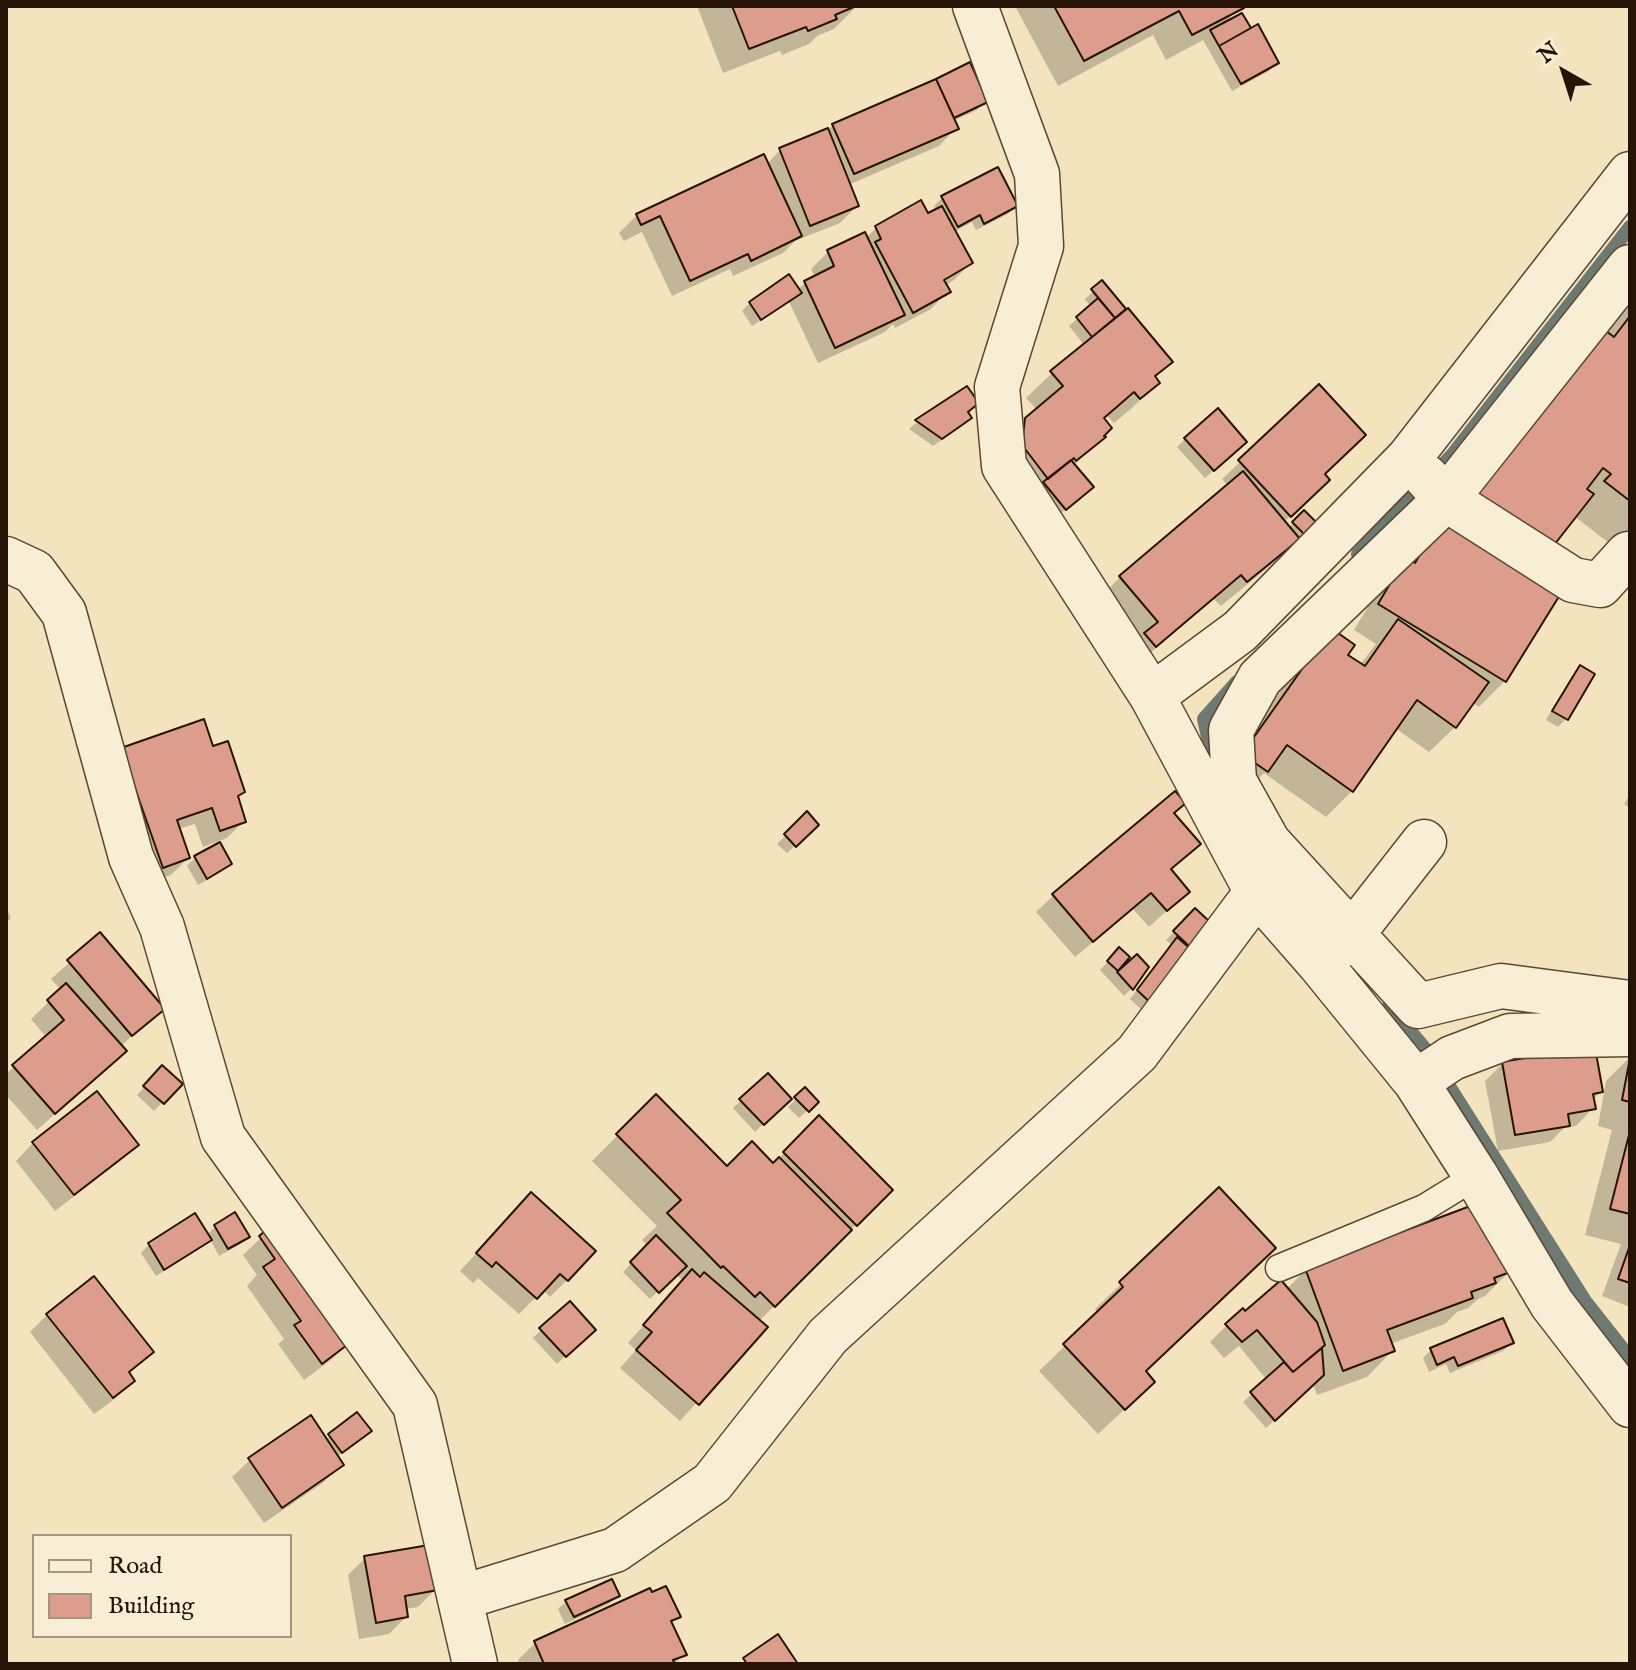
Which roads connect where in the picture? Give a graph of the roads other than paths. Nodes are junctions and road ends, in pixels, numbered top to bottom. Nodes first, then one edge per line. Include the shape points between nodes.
1 (975, 6) edge
2 (1629, 177) edge
3 (1630, 267) edge
4 (1409, 458) junction
5 (1446, 499) junction
6 (1628, 554) dead end
7 (6, 559) edge
8 (1152, 696) junction
9 (1424, 842) dead end
10 (1257, 892) junction
11 (1352, 934) junction
12 (1320, 964) junction
13 (1630, 1003) edge
14 (1630, 1034) edge
15 (1432, 1072) junction
16 (1476, 1176) junction
17 (1279, 1268) dead end
18 (1630, 1405) edge
19 (460, 1598) junction
20 (475, 1664) edge

1 - 8 street via 1037,174 1041,246 997,387 1004,466
2 - 4 street
3 - 5 street
4 - 5 street
4 - 8 street via 1240,631
5 - 6 street via 1573,580 1600,585
5 - 11 street via 1260,678 1231,730 1234,781 1268,842
7 - 19 street via 34,572 64,613 131,857 162,927 223,1137 415,1405
8 - 10 street
9 - 11 street
10 - 12 street
10 - 19 street via 1137,1053 828,1336 712,1483 615,1550
11 - 12 street
11 - 13 street via 1418,1006 1501,986
12 - 15 street
14 - 15 street via 1510,1036
15 - 16 street
16 - 17 lane via 1424,1208
16 - 18 street via 1552,1304
19 - 20 street

